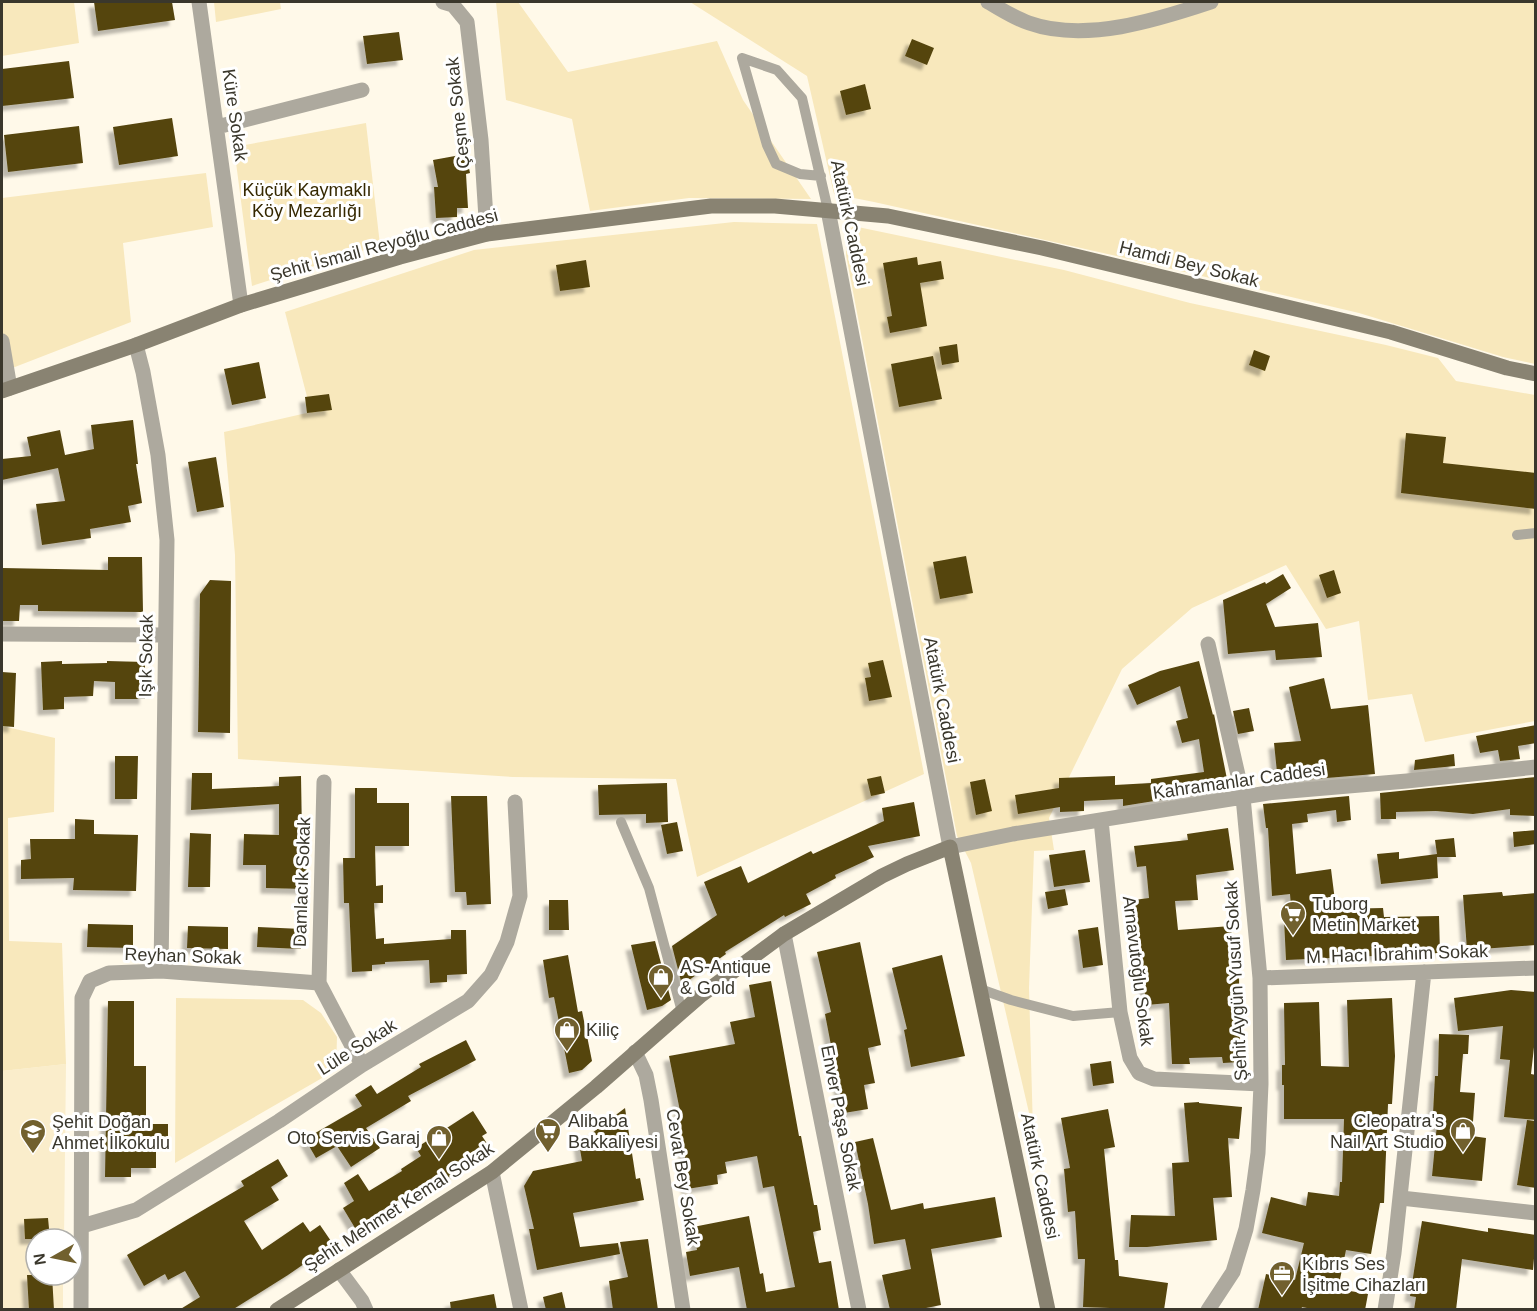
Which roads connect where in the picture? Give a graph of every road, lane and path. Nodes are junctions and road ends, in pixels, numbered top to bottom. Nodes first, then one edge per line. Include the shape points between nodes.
1 (199, 2) edge
2 (443, 2) edge
3 (988, 2) edge
4 (1210, 2) edge
5 (362, 90) dead end
6 (217, 127) junction
7 (821, 176) junction
8 (828, 210) junction
9 (487, 234) junction
10 (241, 305) junction
11 (2, 341) edge
12 (136, 345) junction
13 (1536, 374) edge
14 (6, 389) edge
15 (1536, 533) edge
16 (1517, 535) dead end
17 (2, 634) edge
18 (165, 634) junction
19 (1208, 644) dead end
20 (1536, 767) edge
21 (324, 782) dead end
22 (1244, 797) junction
23 (515, 802) dead end
24 (1101, 820) junction
25 (621, 822) dead end
26 (950, 847) junction
27 (784, 934) junction
28 (1536, 968) edge
29 (161, 971) junction
30 (1424, 972) junction
31 (1260, 978) junction
32 (319, 983) junction
33 (980, 989) junction
34 (682, 1012) junction
35 (1120, 1012) junction
36 (636, 1052) junction
37 (362, 1065) junction
38 (1261, 1084) junction
39 (492, 1172) junction
40 (1401, 1198) junction
41 (1536, 1213) edge
42 (82, 1226) junction
43 (339, 1270) junction
44 (81, 1310) edge
45 (277, 1310) edge
46 (366, 1310) edge
47 (521, 1310) edge
48 (683, 1310) edge
49 (859, 1310) edge
50 (1048, 1310) edge
51 (1208, 1310) edge
52 (1385, 1310) edge

1 - 6 street, Küre Sokak
2 - 9 street, Çeşme Sokak via 453,5 467,22
3 - 4 street via 1030,24 1080,30 1161,18
5 - 6 street
6 - 10 street, Küre Sokak
7 - 7 lane, Atatürk Caddesi via 802,98 777,70 742,58 776,164 800,174
7 - 8 lane, Atatürk Caddesi
8 - 9 street, Şehit İsmail Reyoğlu Caddesi via 711,206
8 - 13 street, Hamdi Bey Sokak via 888,216 1042,248 1391,332
8 - 26 street, Atatürk Caddesi
9 - 10 street, Şehit İsmail Reyoğlu Caddesi
10 - 12 street, Şehit İsmail Reyoğlu Caddesi
11 - 14 street
12 - 14 street, Şehit İsmail Reyoğlu Caddesi
12 - 18 street, Işık Sokak via 158,455 166,529
15 - 16 lane
17 - 18 street
18 - 29 street, Işık Sokak
19 - 22 street, Şehit Aygün Yusuf Sokak
20 - 22 street, Kahramanlar Caddesi
21 - 32 street, Damlacık Sokak
22 - 24 street, Kahramanlar Caddesi
22 - 31 street, Şehit Aygün Yusuf Sokak
23 - 37 street, Lüle Sokak via 520,896 507,942 491,975 468,1001
24 - 26 street, Kahramanlar Caddesi
24 - 35 street, Arnavutoğlu Sokak
25 - 34 lane via 649,888
26 - 27 street, Şehit Mehmet Kemal Sokak via 882,876
26 - 33 street, Atatürk Caddesi
27 - 34 street, Şehit Mehmet Kemal Sokak
27 - 49 street, Enver Paşa Sokak
28 - 30 street, M. Hacı İbrahim Sokak
29 - 32 street, Reyhan Sokak
29 - 42 street, Reyhan Sokak via 109,973 90,981 82,998
30 - 31 street, M. Hacı İbrahim Sokak
30 - 40 street
31 - 38 street, Şehit Aygün Yusuf Sokak
32 - 37 street
33 - 35 lane via 1073,1016
33 - 50 street, Atatürk Caddesi
34 - 36 street, Şehit Mehmet Kemal Sokak
35 - 38 street, Arnavutoğlu Sokak via 1130,1058 1146,1077
36 - 39 street, Şehit Mehmet Kemal Sokak
36 - 48 street, Cevat Bey Sokak via 651,1100
37 - 42 street, Lüle Sokak via 136,1210
38 - 51 street, Şehit Aygün Yusuf Sokak via 1258,1153 1246,1228 1233,1272
39 - 43 street, Şehit Mehmet Kemal Sokak
39 - 47 street
40 - 41 street
40 - 52 street
42 - 44 street, Reyhan Sokak
43 - 45 street, Şehit Mehmet Kemal Sokak
43 - 46 street

